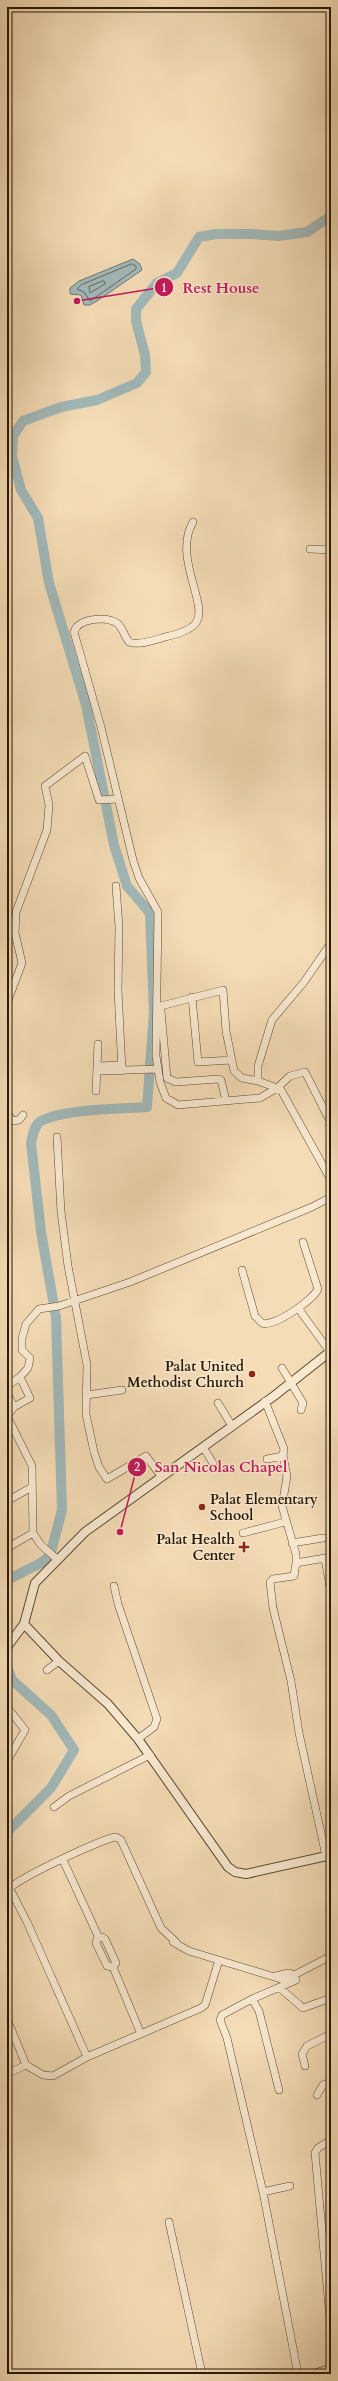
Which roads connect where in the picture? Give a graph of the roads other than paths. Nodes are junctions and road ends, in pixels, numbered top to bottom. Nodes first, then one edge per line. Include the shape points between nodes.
1 (194, 522) dead end
2 (310, 549) dead end
3 (331, 550) edge
4 (115, 799) junction
5 (116, 886) dead end
6 (331, 943) edge
7 (192, 997) junction
8 (7, 1003) edge
9 (159, 1006) junction
10 (98, 1044) dead end
11 (232, 1060) junction
12 (98, 1068) junction
13 (122, 1068) junction
14 (155, 1070) junction
15 (258, 1081) junction
16 (277, 1088) junction
17 (96, 1091) dead end
18 (226, 1101) junction
19 (7, 1113) edge
20 (23, 1115) dead end
21 (331, 1123) edge
22 (57, 1137) dead end
23 (331, 1180) edge
24 (331, 1197) edge
25 (303, 1242) dead end
26 (242, 1270) dead end
27 (74, 1301) junction
28 (298, 1308) junction
29 (330, 1352) edge
30 (282, 1368) dead end
31 (20, 1377) junction
32 (291, 1382) junction
33 (7, 1386) edge
34 (122, 1390) dead end
35 (7, 1393) edge
36 (87, 1395) junction
37 (266, 1401) junction
38 (218, 1403) dead end
39 (14, 1407) junction
40 (301, 1410) dead end
41 (7, 1416) edge
42 (232, 1426) junction
43 (203, 1447) junction
44 (283, 1456) junction
45 (267, 1459) dead end
46 (213, 1463) dead end
47 (161, 1476) junction
48 (32, 1487) junction
49 (7, 1501) edge
50 (285, 1522) junction
51 (33, 1533) junction
52 (243, 1533) dead end
53 (323, 1538) dead end
54 (292, 1543) junction
55 (7, 1548) edge
56 (52, 1554) junction
57 (328, 1558) edge
58 (296, 1562) junction
59 (114, 1586) dead end
60 (331, 1592) edge
61 (24, 1624) junction
62 (7, 1647) edge
63 (59, 1660) junction
64 (48, 1670) dead end
65 (7, 1707) edge
66 (13, 1714) junction
67 (7, 1720) edge
68 (138, 1739) junction
69 (150, 1755) junction
70 (7, 1761) edge
71 (54, 1807) dead end
72 (329, 1855) edge
73 (63, 1860) junction
74 (8, 1889) edge
75 (331, 1956) edge
76 (219, 1960) junction
77 (331, 1961) edge
78 (280, 1988) junction
79 (331, 1998) edge
80 (252, 1999) junction
81 (7, 2008) edge
82 (7, 2019) edge
83 (142, 2034) junction
84 (331, 2034) edge
85 (87, 2057) junction
86 (26, 2065) junction
87 (304, 2066) dead end
88 (7, 2074) edge
89 (331, 2082) edge
90 (279, 2090) dead end
91 (317, 2095) dead end
92 (331, 2140) edge
93 (290, 2186) dead end
94 (263, 2192) junction
95 (169, 2222) dead end
96 (331, 2330) edge
97 (331, 2370) edge
98 (202, 2374) edge
99 (298, 2374) edge
100 (318, 2374) edge

1 - 4 street via 187,532 186,541 190,574 199,609 195,623 171,636 137,644 129,642 122,628 111,620 83,622 75,629 74,634 101,727
2 - 3 street
4 - 8 street via 99,799 85,756 45,786 49,805 47,830 16,912 15,933 22,963
4 - 9 street via 133,860 158,917
5 - 13 street
6 - 15 street via 304,982 272,1020 258,1066
7 - 9 street
7 - 11 street via 198,1062
7 - 11 street via 223,990 225,1025
9 - 14 street
9 - 18 street via 167,1078 176,1082 219,1079
10 - 12 street
11 - 15 street via 235,1074
12 - 13 street
12 - 17 street
13 - 14 street
14 - 18 street via 163,1094 178,1105
15 - 16 street
16 - 18 street via 260,1098
16 - 21 street via 290,1076 305,1072
16 - 23 street via 284,1092
19 - 20 street via 13,1121 19,1120
22 - 27 street via 62,1212
24 - 27 street via 166,1268
25 - 28 street via 318,1289
26 - 28 street via 255,1316 262,1323 271,1324
27 - 31 street via 39,1309 26,1324 22,1350 30,1358 28,1368
27 - 36 street via 87,1365
28 - 29 street
29 - 32 street
30 - 32 street
31 - 33 street
31 - 39 street via 30,1398
32 - 37 street
32 - 40 street via 303,1403
34 - 36 street
35 - 39 street
36 - 47 street via 89,1434 104,1477 110,1478 146,1456
37 - 42 street
37 - 44 street via 283,1441
38 - 42 street
39 - 41 street
41 - 48 street via 31,1462
42 - 43 street
43 - 46 street
43 - 47 street
44 - 45 street
44 - 50 street via 287,1476 282,1500
47 - 56 street
48 - 49 street
48 - 51 street
50 - 52 street
50 - 54 street
51 - 55 street
51 - 56 street
53 - 54 street
54 - 58 street
56 - 61 street via 35,1583
57 - 58 street
57 - 60 street
58 - 72 street via 294,1576 273,1579 270,1582 271,1592 290,1680 298,1733
59 - 68 street via 157,1719 154,1727
61 - 62 street
61 - 63 street
63 - 64 street
63 - 68 street via 108,1704
65 - 66 street
66 - 67 street
66 - 70 street via 25,1730
68 - 69 street
69 - 71 street via 69,1796
69 - 72 street via 228,1867 235,1872 259,1872
73 - 74 street via 28,1875
73 - 76 street via 111,1837 121,1840 161,1928 176,1942 173,1942
73 - 83 street via 99,1938 104,1938 108,1944 116,1963 113,1967
74 - 85 street via 27,1922
75 - 76 street via 294,1975 289,1973 275,1976
76 - 83 street via 205,2004
77 - 78 street
78 - 79 street via 303,2008
78 - 80 street
80 - 90 street via 259,2011
80 - 94 street via 222,2015 220,2020 227,2038
81 - 82 street
82 - 86 street
83 - 85 street
84 - 87 street via 307,2046 302,2054
85 - 86 street via 53,2076 43,2075
86 - 88 street
89 - 91 street via 323,2085
92 - 96 street via 315,2153
93 - 94 street
94 - 99 street
95 - 98 street
97 - 100 main road

